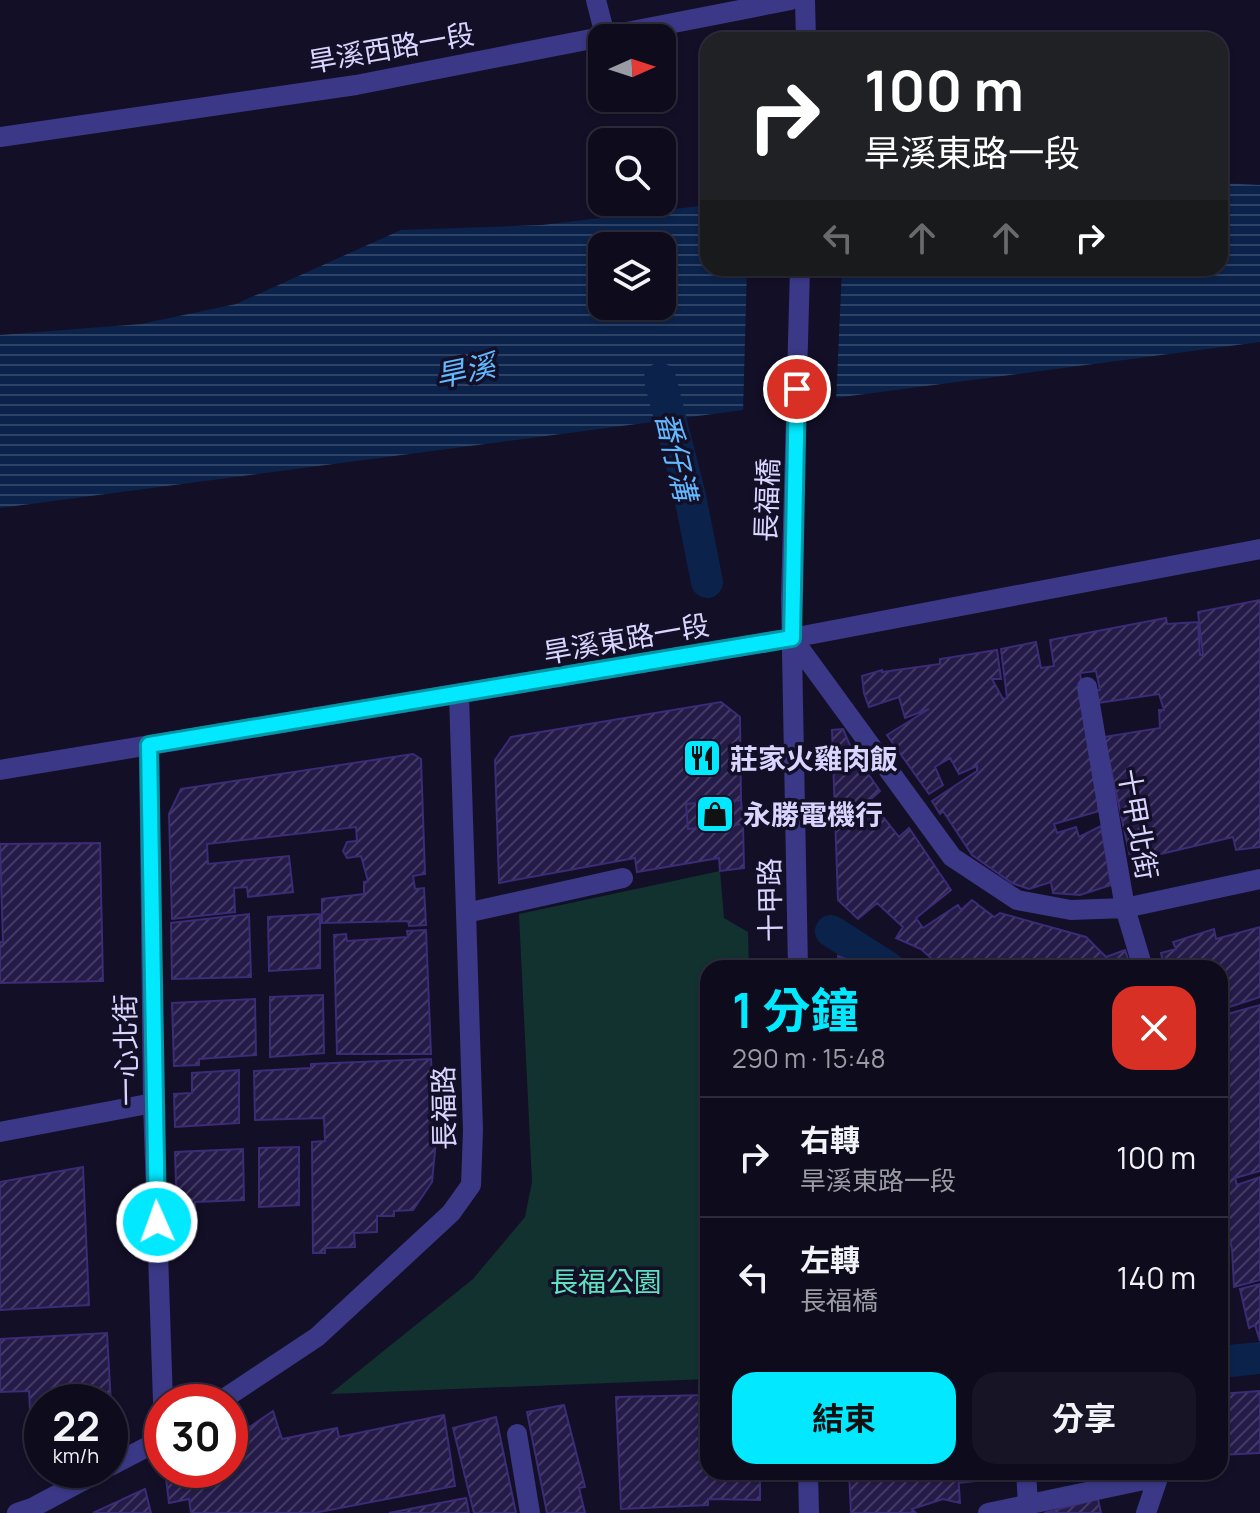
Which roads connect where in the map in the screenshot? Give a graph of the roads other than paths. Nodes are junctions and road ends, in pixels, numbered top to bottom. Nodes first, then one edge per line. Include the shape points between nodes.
1 (596, 0) edge
2 (791, 0) edge
3 (805, 0) edge
4 (602, 24) edge
5 (663, 24) edge
6 (806, 32) edge
7 (588, 38) edge
8 (0, 137) edge
9 (800, 276) edge
10 (1260, 549) edge
11 (792, 638) junction
12 (1087, 687) dead end
13 (459, 695) junction
14 (149, 745) junction
15 (0, 770) edge
16 (623, 878) dead end
17 (1260, 879) edge
18 (1125, 908) junction
19 (466, 913) junction
20 (798, 960) edge
21 (1141, 960) edge
22 (153, 1103) junction
23 (0, 1132) edge
24 (162, 1384) edge
25 (246, 1384) edge
26 (517, 1434) dead end
27 (808, 1480) edge
28 (1027, 1480) edge
29 (1132, 1480) edge
30 (1157, 1480) edge
31 (69, 1488) edge
32 (1028, 1503) junction
33 (17, 1513) edge
34 (530, 1513) edge
35 (809, 1513) edge
36 (988, 1513) edge
37 (1146, 1513) edge

1 - 4 street
2 - 5 street, 旱溪西路一段
3 - 6 street
7 - 8 street, 旱溪西路一段 via 356,85
9 - 11 street, 長福橋
10 - 11 street, 旱溪東路一段
11 - 13 street, 旱溪東路一段
11 - 18 street via 952,857 1017,900 1071,910
11 - 20 street, 十甲路
12 - 18 street, 十甲北街
13 - 14 street, 旱溪東路一段
13 - 19 street, 長福路
14 - 15 street, 旱溪東路一段
14 - 22 street, 一心北街
16 - 19 street
17 - 18 street
18 - 21 street, 十甲北街
19 - 25 street, 長福路 via 471,1185 451,1213 317,1337
22 - 23 street
22 - 24 street, 一心北街
26 - 34 street
27 - 35 street
28 - 32 street
29 - 32 street
30 - 37 street
31 - 33 street
32 - 36 street

